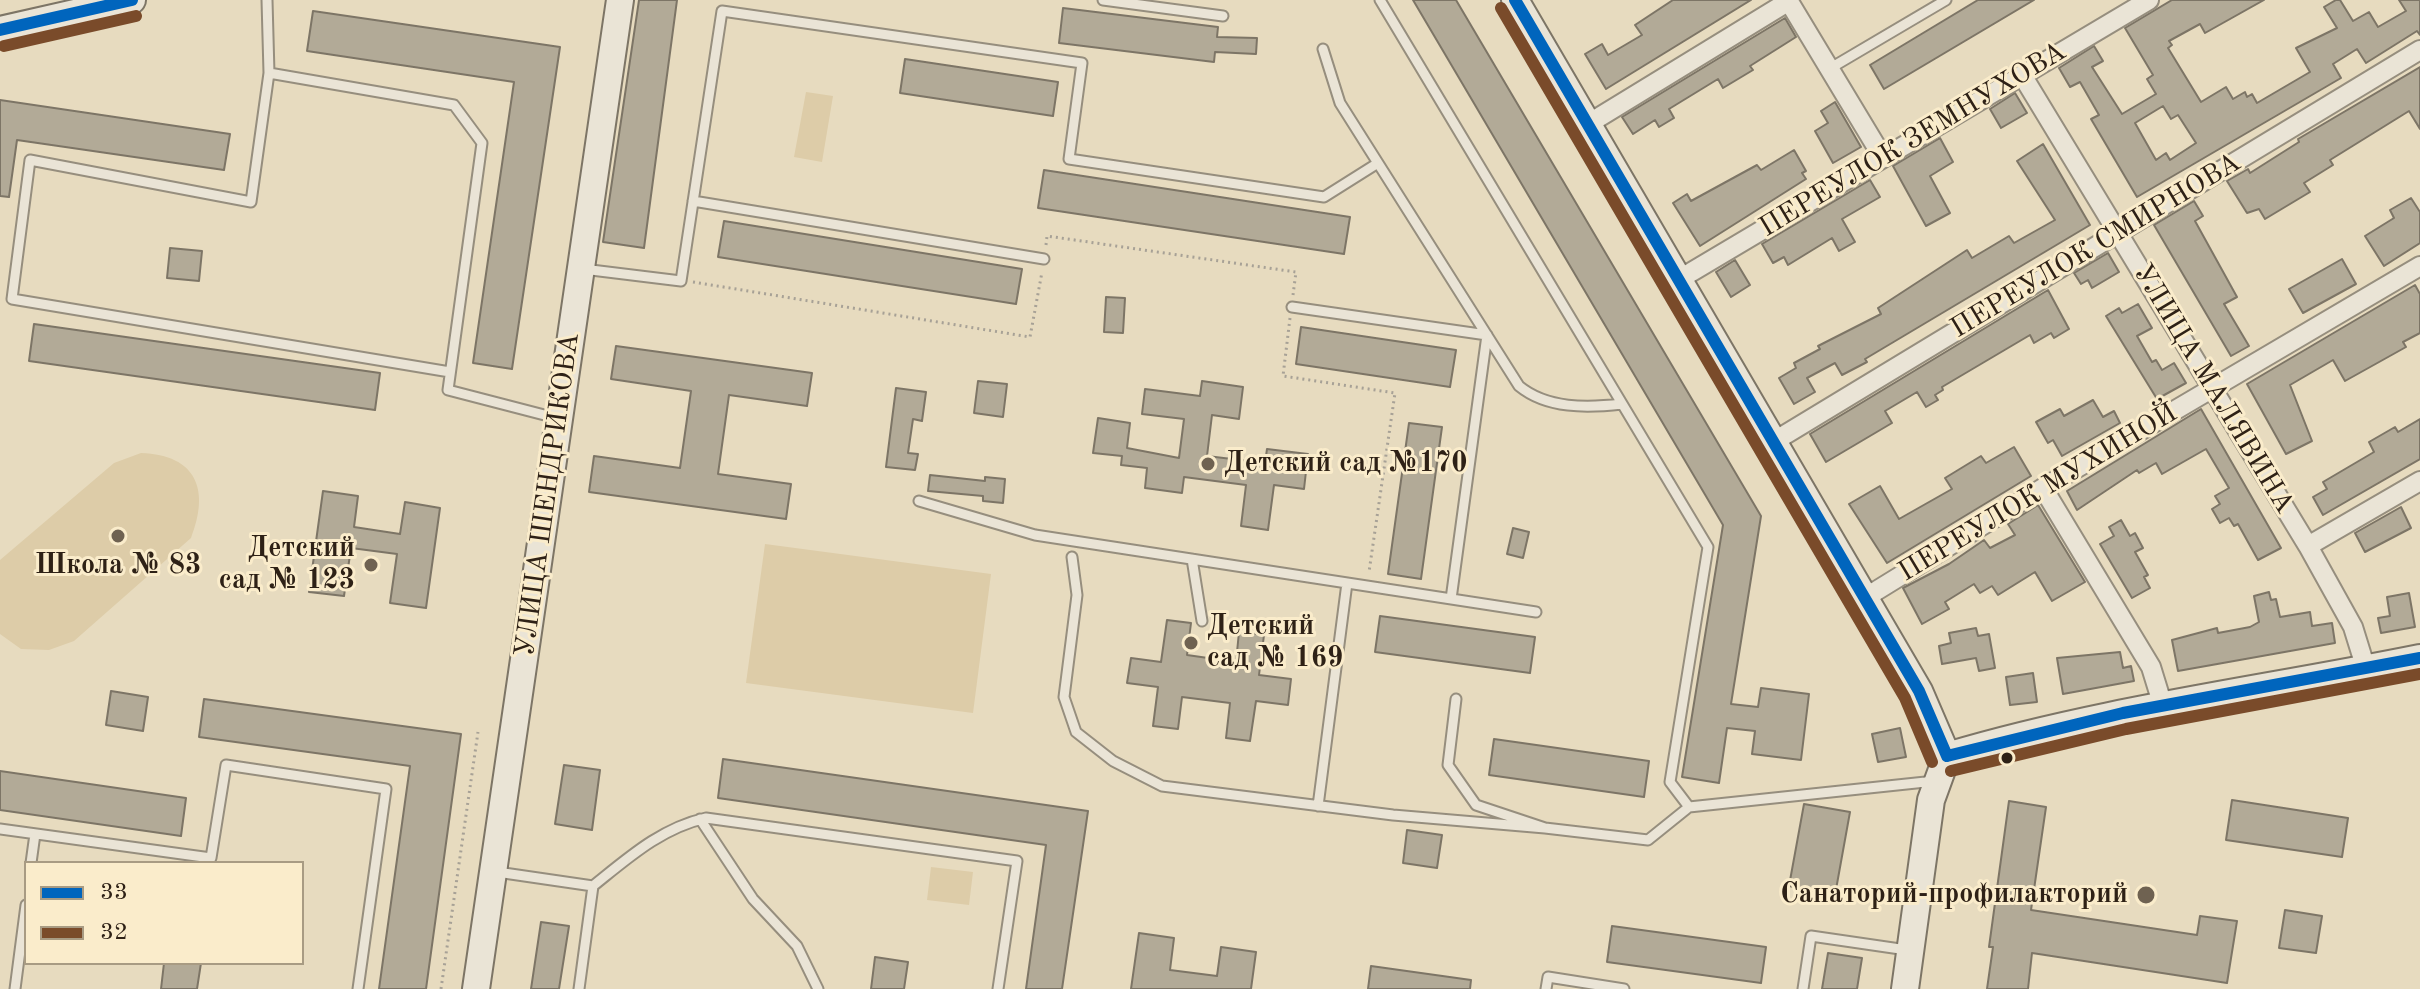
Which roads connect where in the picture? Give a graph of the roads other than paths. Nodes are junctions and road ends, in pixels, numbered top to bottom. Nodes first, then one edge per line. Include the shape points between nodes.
1 (132, 0) edge
2 (267, 0) edge
3 (620, 0) edge
4 (1103, 0) edge
5 (1380, 0) edge
6 (1515, 0) edge
7 (1946, 0) edge
8 (2149, 0) edge
9 (1789, 1) edge
10 (1223, 16) dead end
11 (0, 30) edge
12 (1323, 49) dead end
13 (2420, 50) edge
14 (1829, 69) junction
15 (269, 73) junction
16 (2022, 75) junction
17 (1588, 124) junction
18 (1882, 156) junction
19 (1378, 163) junction
20 (693, 201) junction
21 (2118, 232) junction
22 (1044, 259) road end
23 (2420, 266) edge
24 (581, 269) junction
25 (1678, 280) junction
26 (1292, 307) road end
27 (1487, 335) junction
28 (450, 372) junction
29 (2211, 388) junction
30 (1622, 404) junction
31 (559, 419) junction
32 (1773, 442) junction
33 (2420, 481) edge
34 (2043, 488) junction
35 (919, 501) dead end
36 (2308, 546) junction
37 (1072, 557) dead end
38 (1192, 559) junction
39 (1347, 583) junction
40 (1451, 599) junction
41 (1863, 599) junction
42 (1536, 612) dead end
43 (1202, 621) dead end
44 (2420, 658) edge
45 (2366, 669) junction
46 (1456, 699) dead end
47 (2163, 706) junction
48 (1943, 768) junction
49 (1318, 806) junction
50 (1689, 807) junction
51 (700, 819) junction
52 (1545, 828) junction
53 (0, 829) edge
54 (35, 834) junction
55 (31, 861) edge
56 (494, 872) junction
57 (593, 886) junction
58 (24, 920) edge
59 (1910, 951) junction
60 (15, 989) edge
61 (358, 989) edge
62 (476, 989) edge
63 (579, 989) edge
64 (818, 989) edge
65 (998, 989) edge
66 (1546, 989) edge
67 (1624, 989) edge
68 (1803, 989) edge
69 (1905, 989) edge

1 - 11 street
2 - 15 lane
3 - 24 street, УЛИЦА ШЕНДРИКОВА
4 - 10 lane
5 - 30 lane
6 - 17 street
7 - 14 lane
8 - 16 street, ПЕРЕУЛОК ЗЕМНУХОВА
9 - 14 street
9 - 17 street
12 - 19 lane via 1340,103
13 - 21 street, ПЕРЕУЛОК СМИРНОВА
14 - 18 street
15 - 28 lane via 454,105 482,143
15 - 28 lane via 251,202 30,160 12,299
16 - 18 street, ПЕРЕУЛОК ЗЕМНУХОВА
16 - 21 street, УЛИЦА МАЛЯВИНА
17 - 25 street
18 - 25 street, ПЕРЕУЛОК ЗЕМНУХОВА
19 - 20 lane via 1324,197 1069,159 1082,63 722,11
19 - 27 lane
20 - 22 lane
20 - 24 lane via 681,281
21 - 29 street, УЛИЦА МАЛЯВИНА
21 - 32 street, ПЕРЕУЛОК СМИРНОВА
23 - 29 street, ПЕРЕУЛОК МУХИНОЙ
24 - 31 street, УЛИЦА ШЕНДРИКОВА
25 - 32 street
26 - 27 lane
27 - 30 lane via 1519,386 1536,400 1595,407
27 - 40 lane
28 - 31 lane via 448,390
29 - 34 street, ПЕРЕУЛОК МУХИНОЙ
29 - 36 street, УЛИЦА МАЛЯВИНА
30 - 50 lane via 1708,547 1670,782
31 - 56 street, УЛИЦА ШЕНДРИКОВА
32 - 41 street
33 - 36 street
34 - 41 street, ПЕРЕУЛОК МУХИНОЙ
34 - 47 street via 2151,667
35 - 38 lane via 1035,535
36 - 45 street, УЛИЦА МАЛЯВИНА via 2353,627
37 - 49 lane via 1077,595 1064,697 1076,732 1113,761 1162,786
38 - 39 lane
38 - 43 lane
39 - 40 lane
39 - 49 lane
40 - 42 lane
41 - 48 street via 1919,691
44 - 45 street
45 - 47 street
46 - 52 lane via 1448,765 1476,805
47 - 48 street via 1998,741
48 - 50 lane
48 - 59 street via 1931,800
49 - 52 lane
50 - 52 lane via 1648,840
51 - 57 lane via 678,825
51 - 64 lane via 753,899 797,946
51 - 65 lane via 1017,861
53 - 54 lane
54 - 55 lane
54 - 61 lane via 211,858 226,765 386,789
56 - 57 lane
56 - 62 street, УЛИЦА ШЕНДРИКОВА
57 - 63 lane
58 - 60 lane
59 - 68 lane via 1811,936
59 - 69 street
66 - 67 lane via 1548,977

